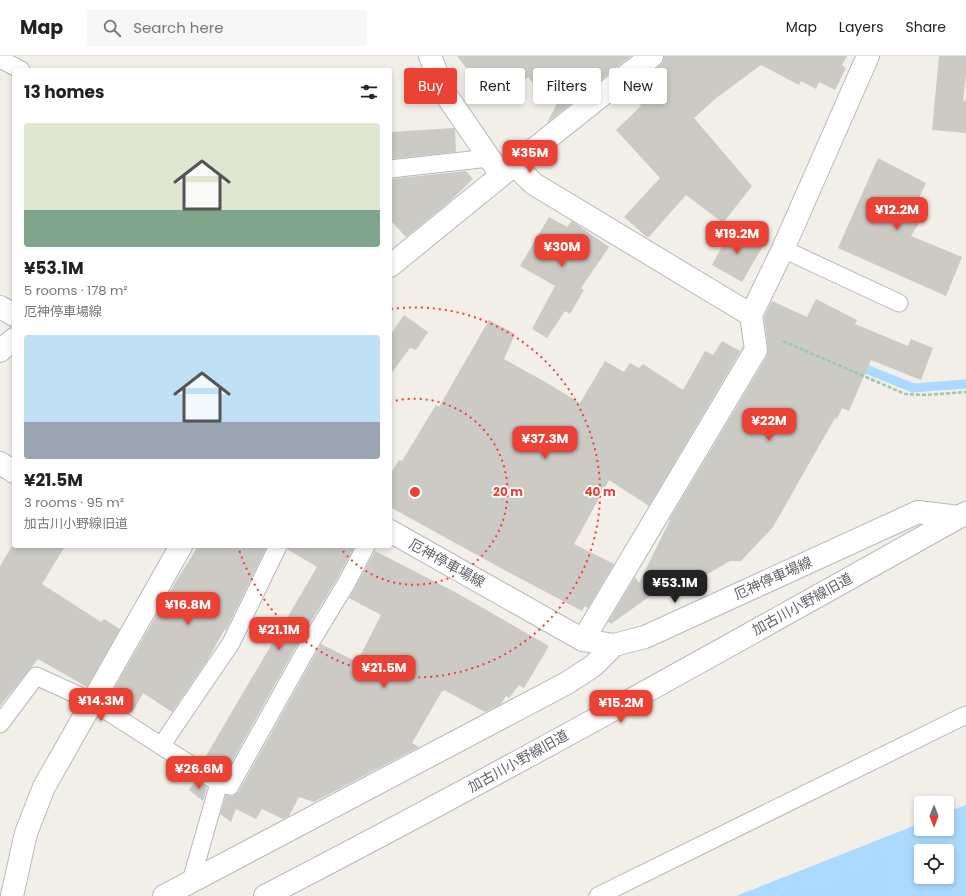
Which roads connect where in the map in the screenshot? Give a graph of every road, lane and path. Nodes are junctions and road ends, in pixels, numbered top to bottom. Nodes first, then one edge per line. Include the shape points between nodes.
1 (430, 56) edge
2 (652, 56) edge
3 (868, 56) edge
4 (0, 59) edge
5 (17, 68) edge
6 (501, 166) junction
7 (392, 169) edge
8 (783, 248) junction
9 (392, 264) edge
10 (899, 302) dead end
11 (0, 307) edge
12 (12, 314) edge
13 (752, 324) junction
14 (12, 341) edge
15 (0, 351) edge
16 (966, 392) edge
17 (0, 463) edge
18 (12, 471) edge
19 (962, 515) edge
20 (392, 533) edge
21 (180, 548) edge
22 (277, 548) edge
23 (365, 548) edge
24 (584, 640) junction
25 (614, 645) junction
26 (93, 702) junction
27 (966, 715) edge
28 (0, 724) edge
29 (161, 746) junction
30 (219, 783) junction
31 (191, 881) junction
32 (12, 896) edge
33 (164, 896) edge
34 (264, 896) edge
35 (598, 896) edge

1 - 6 street via 444,92
2 - 6 street
3 - 8 street
4 - 5 lane
6 - 7 lane
6 - 9 street
6 - 13 street via 534,184
8 - 10 lane
8 - 13 street
11 - 12 street
13 - 16 path via 770,335 905,394
13 - 24 street via 756,350
14 - 15 street
17 - 18 street
19 - 25 street, 厄神停車場線 via 918,512 644,637
19 - 34 street, 加古川小野線旧道 via 649,690 388,832
20 - 24 street, 厄神停車場線
21 - 26 street
22 - 29 lane via 231,643
23 - 30 lane via 230,786
24 - 25 street, 厄神停車場線
25 - 31 street via 593,666 567,683
26 - 28 lane via 36,676
26 - 29 lane
26 - 32 street via 44,787 26,833
27 - 35 lane
29 - 30 lane
30 - 31 lane
31 - 33 street

